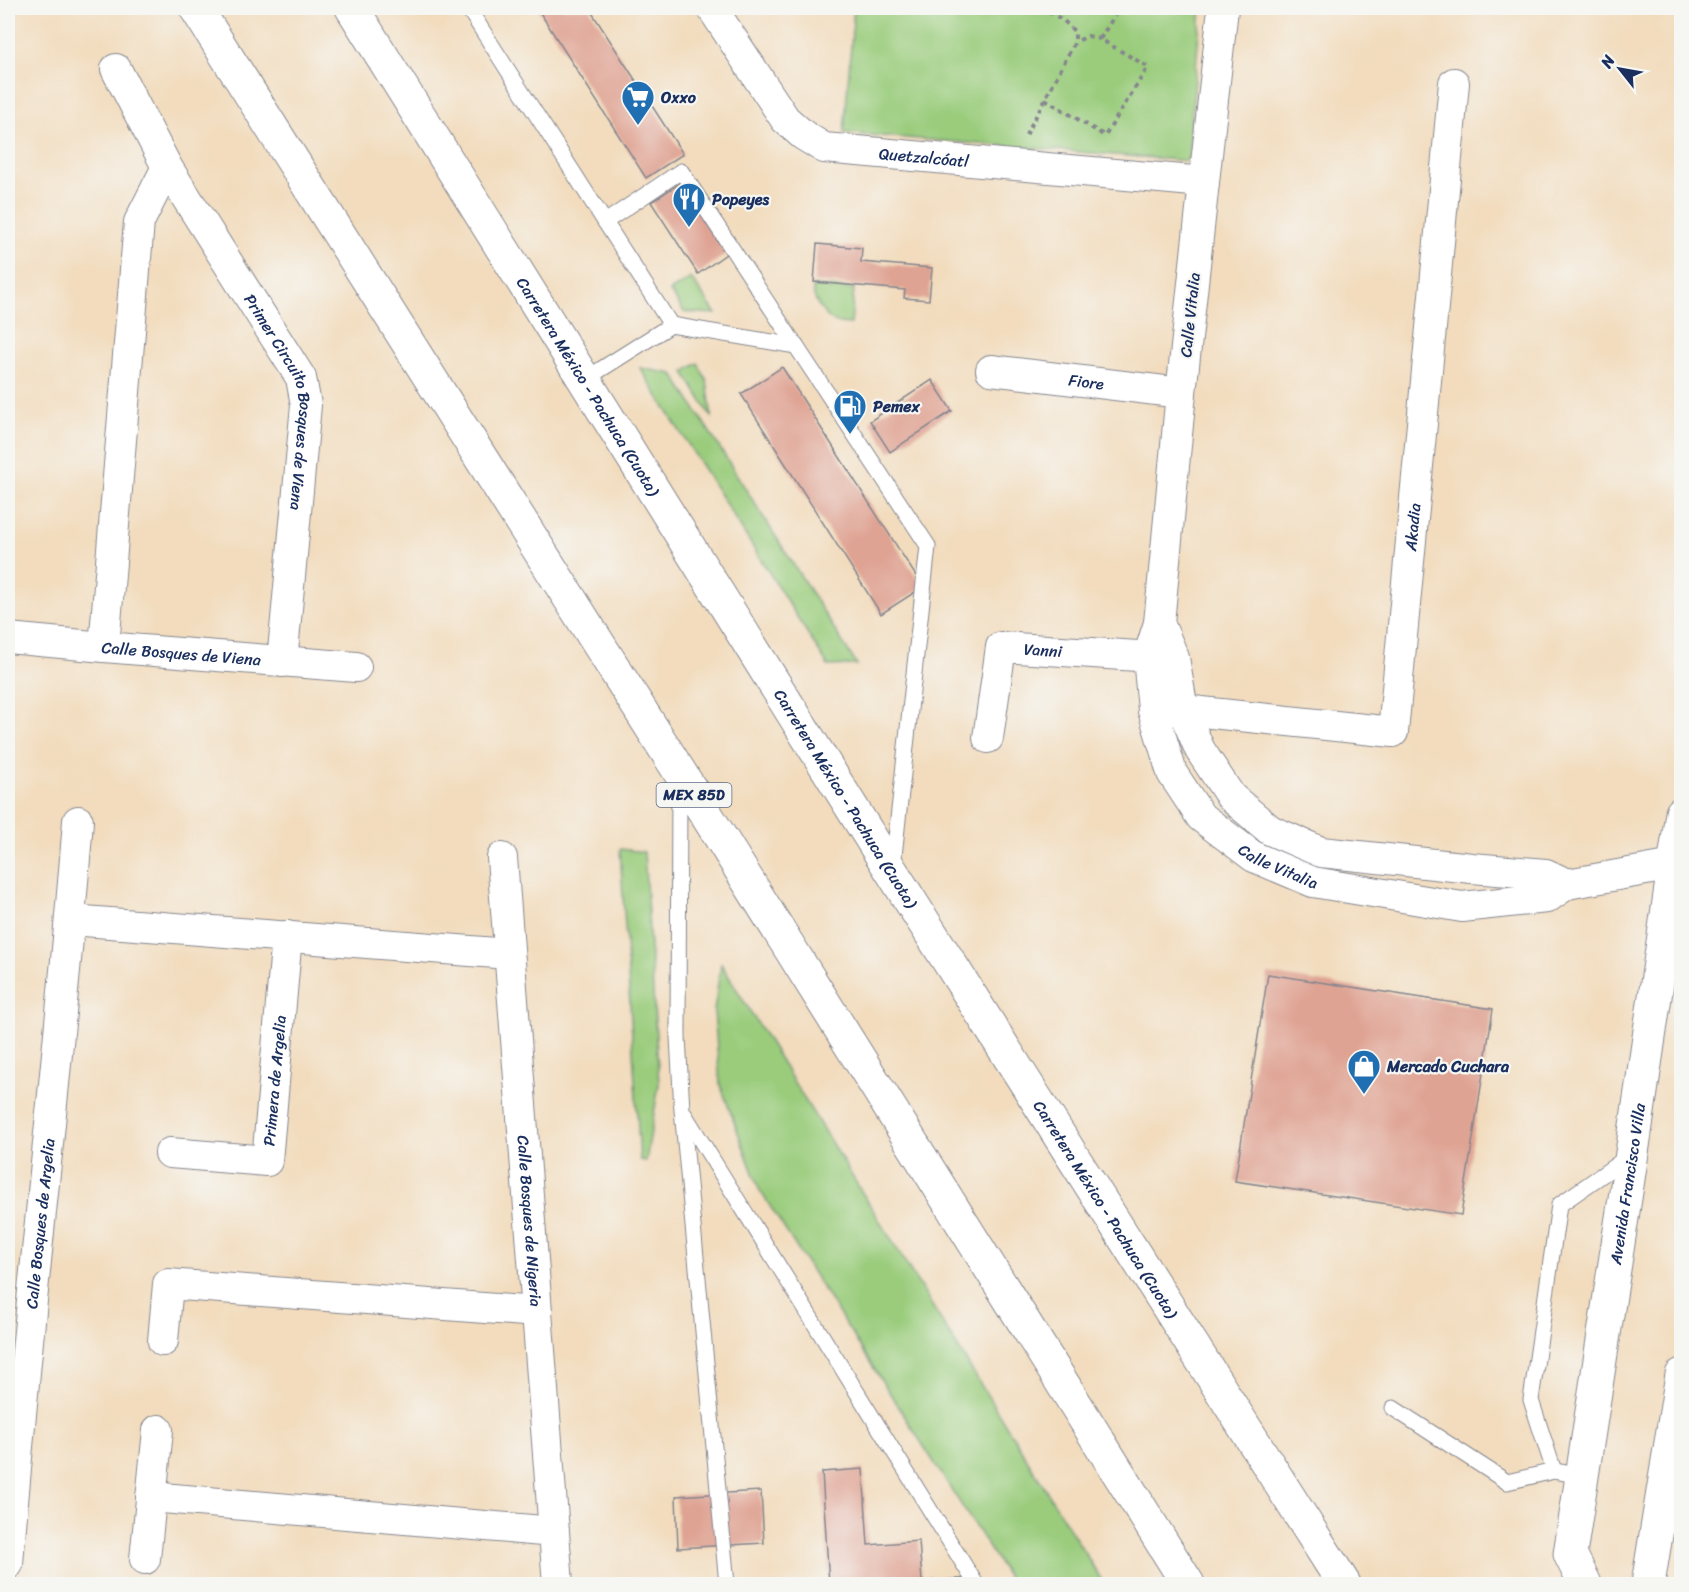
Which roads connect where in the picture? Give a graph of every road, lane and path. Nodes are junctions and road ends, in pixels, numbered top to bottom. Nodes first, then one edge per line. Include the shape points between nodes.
1 (196, 8) edge
2 (352, 8) edge
3 (468, 8) edge
4 (712, 8) edge
5 (1042, 8) edge
6 (1119, 8) edge
7 (1223, 8) edge
8 (1100, 39) junction
9 (1076, 42) junction
10 (116, 69) dead end
11 (1454, 83) dead end
12 (1045, 99) junction
13 (1010, 164) junction
14 (167, 167) junction
15 (1204, 182) junction
16 (605, 222) junction
17 (671, 326) junction
18 (796, 346) junction
19 (992, 370) dead end
20 (584, 380) junction
21 (1181, 393) junction
22 (8, 638) edge
23 (104, 647) junction
24 (1161, 658) junction
25 (282, 662) junction
26 (356, 667) dead end
27 (1153, 710) junction
28 (1183, 710) junction
29 (988, 738) dead end
30 (679, 771) junction
31 (1682, 813) edge
32 (78, 820) dead end
33 (1321, 852) junction
34 (502, 858) dead end
35 (1674, 865) junction
36 (892, 872) junction
37 (1313, 882) junction
38 (1567, 884) junction
39 (70, 920) junction
40 (287, 936) junction
41 (509, 954) junction
42 (682, 1110) junction
43 (170, 1153) dead end
44 (1632, 1154) junction
45 (537, 1311) junction
46 (163, 1341) dead end
47 (1682, 1374) edge
48 (1393, 1408) dead end
49 (13, 1416) edge
50 (158, 1430) dead end
51 (1568, 1473) junction
52 (1673, 1481) edge
53 (151, 1497) junction
54 (554, 1532) junction
55 (145, 1559) dead end
56 (8, 1564) edge
57 (558, 1584) edge
58 (727, 1584) edge
59 (976, 1584) edge
60 (1188, 1584) edge
61 (1344, 1584) edge
62 (1585, 1584) edge
63 (1648, 1584) edge

1 - 30 main road, MEX 85D
2 - 20 main road, Carretera México - Pachuca (Cuota)
3 - 16 lane
4 - 13 street, Quetzalcóatl via 785,118 802,135 824,148
5 - 9 path via 1075,32
6 - 8 path
7 - 15 street, Calle Vitalia
8 - 9 path via 1088,36
8 - 12 path via 1148,67 1105,136
9 - 12 path
10 - 14 street, Primer Circuito Bosques de Viena
11 - 28 street, Akadia via 1393,732
12 - 13 path
13 - 15 street, Quetzalcóatl
14 - 23 street via 139,222
14 - 25 street, Primer Circuito Bosques de Viena via 301,378 306,405
15 - 21 street, Calle Vitalia
16 - 17 lane
16 - 18 lane via 681,171
17 - 18 lane
17 - 20 lane
18 - 36 lane via 928,546
19 - 21 street, Fiore
20 - 36 main road, Carretera México - Pachuca (Cuota)
21 - 24 street, Calle Vitalia via 1159,623
22 - 23 street, Calle Bosques de Viena
23 - 25 street, Calle Bosques de Viena
24 - 27 street, Calle Vitalia
24 - 28 street, Calle Vitalia
24 - 29 street, Vanni via 1001,647
25 - 26 street, Calle Bosques de Viena
27 - 28 street, Akadia
27 - 37 street, Calle Vitalia via 1172,773 1201,817 1254,857
28 - 33 street, Calle Vitalia via 1200,750 1231,797 1270,830
30 - 42 lane via 678,1037
30 - 60 main road, MEX 85D
31 - 35 main road, Avenida Francisco Villa
32 - 39 street, Calle Bosques de Argelia
33 - 37 street
33 - 38 street, Calle Vitalia via 1546,873
34 - 41 street, Calle Bosques de Nigeria
35 - 38 street, Calle Vitalia
35 - 44 main road, Avenida Francisco Villa
36 - 61 main road, Carretera México - Pachuca (Cuota)
37 - 38 street, Calle Vitalia via 1462,907 1547,898
39 - 40 street
39 - 49 street, Calle Bosques de Argelia
40 - 41 street
40 - 43 street, Primera de Argelia via 267,1161
41 - 45 street, Calle Bosques de Nigeria
42 - 58 lane
42 - 59 lane
44 - 51 main road, Avenida Francisco Villa
44 - 51 lane via 1559,1205 1531,1400
45 - 46 street via 168,1284
45 - 54 street, Calle Bosques de Nigeria
47 - 52 main road
48 - 51 lane via 1507,1482
49 - 56 street, Calle Bosques de Argelia
50 - 53 street
51 - 62 main road, Avenida Francisco Villa via 1570,1554
52 - 63 main road
53 - 54 street
53 - 55 street
54 - 57 street, Calle Bosques de Nigeria

